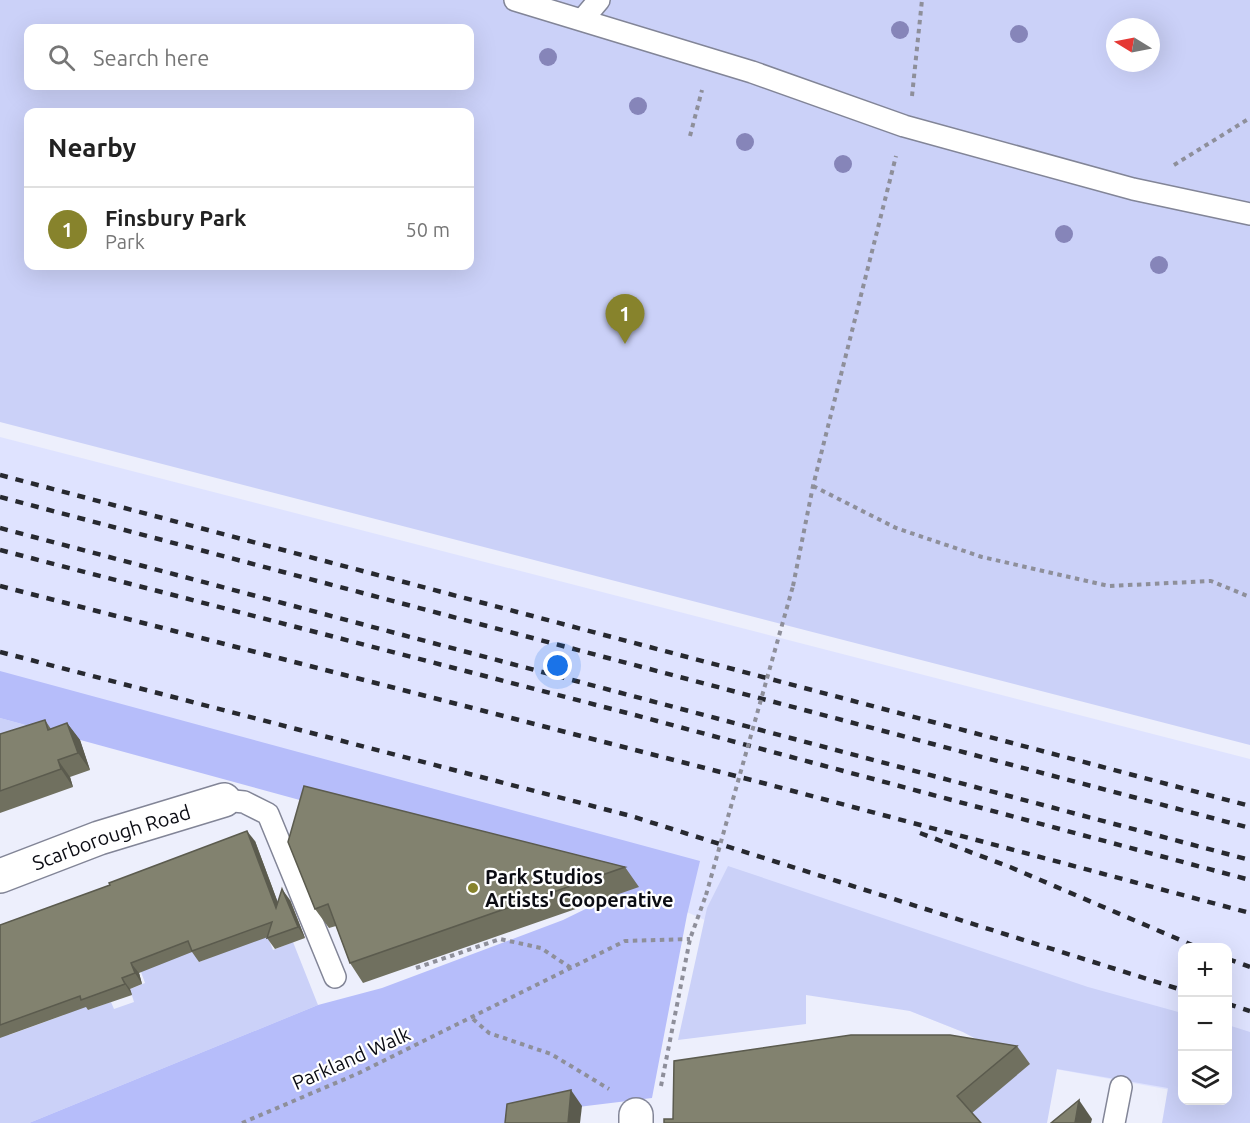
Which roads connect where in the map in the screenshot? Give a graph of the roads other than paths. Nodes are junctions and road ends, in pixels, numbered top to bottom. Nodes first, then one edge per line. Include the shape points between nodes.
1 (515, 0) edge
2 (599, 0) edge
3 (583, 19) junction
4 (1250, 214) edge
5 (224, 800) joint
6 (0, 876) edge
7 (335, 977) dead end
8 (1121, 1087) dead end
9 (1114, 1123) edge

1 - 3 lane
2 - 3 lane
3 - 4 lane via 752,72 904,126 1133,189
5 - 6 street, Scarborough Road via 99,838
5 - 7 lane via 244,802 268,814
8 - 9 lane

